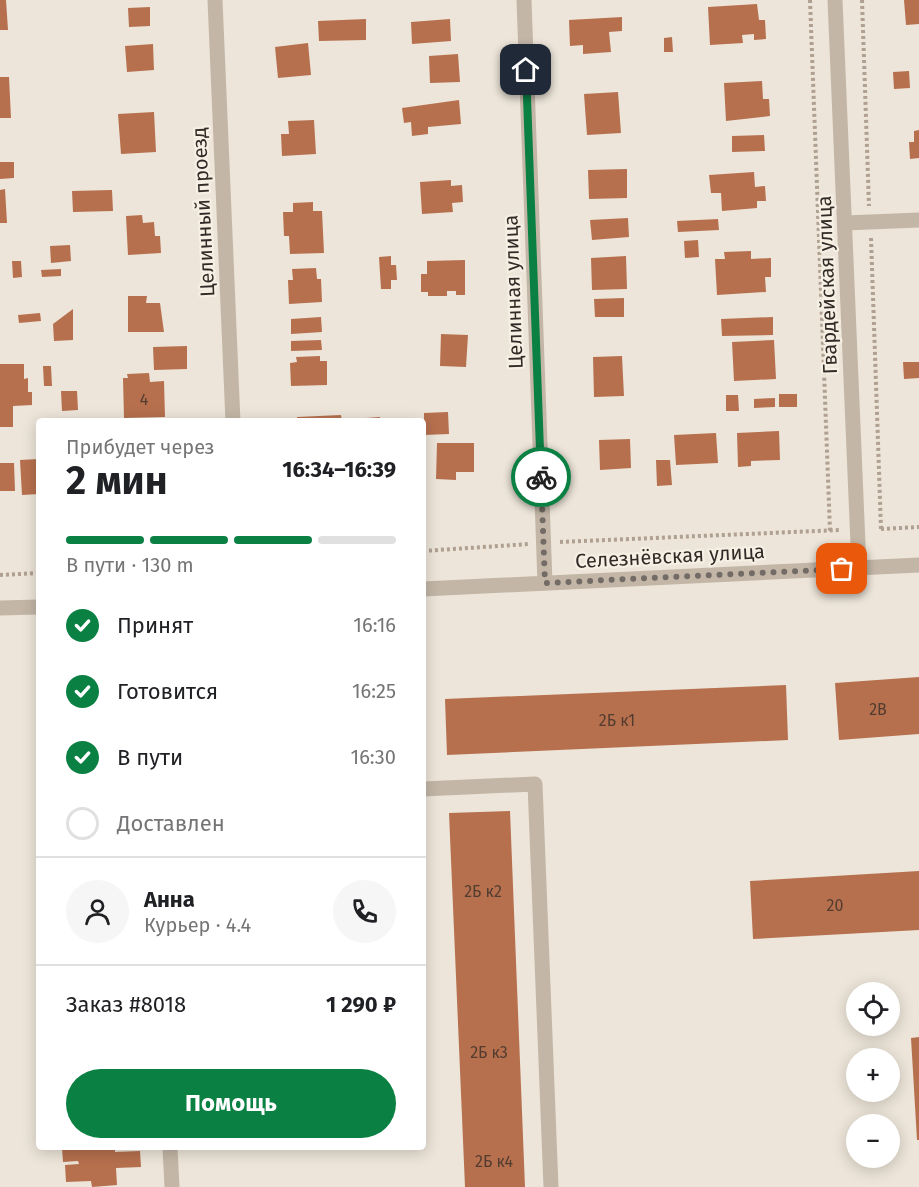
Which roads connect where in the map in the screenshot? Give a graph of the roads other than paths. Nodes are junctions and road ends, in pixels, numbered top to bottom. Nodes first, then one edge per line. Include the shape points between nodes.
1 (215, 0) edge
2 (524, 0) edge
3 (836, 0) edge
4 (919, 220) edge
5 (845, 223) junction
6 (233, 418) edge
7 (919, 565) edge
8 (859, 568) junction
9 (545, 583) junction
10 (426, 590) edge
11 (36, 607) edge
12 (0, 608) edge
13 (426, 789) edge
14 (170, 1150) edge
15 (172, 1187) edge
16 (551, 1187) edge

1 - 6 street, Целинный проезд
2 - 9 street, Целинная улица
3 - 5 street, Гвардейская улица
4 - 5 street
5 - 8 street, Гвардейская улица
7 - 8 street, Селезнёвская улица
8 - 9 street, Селезнёвская улица
9 - 10 street, Селезнёвская улица
11 - 12 street
13 - 16 street via 535,784
14 - 15 street

